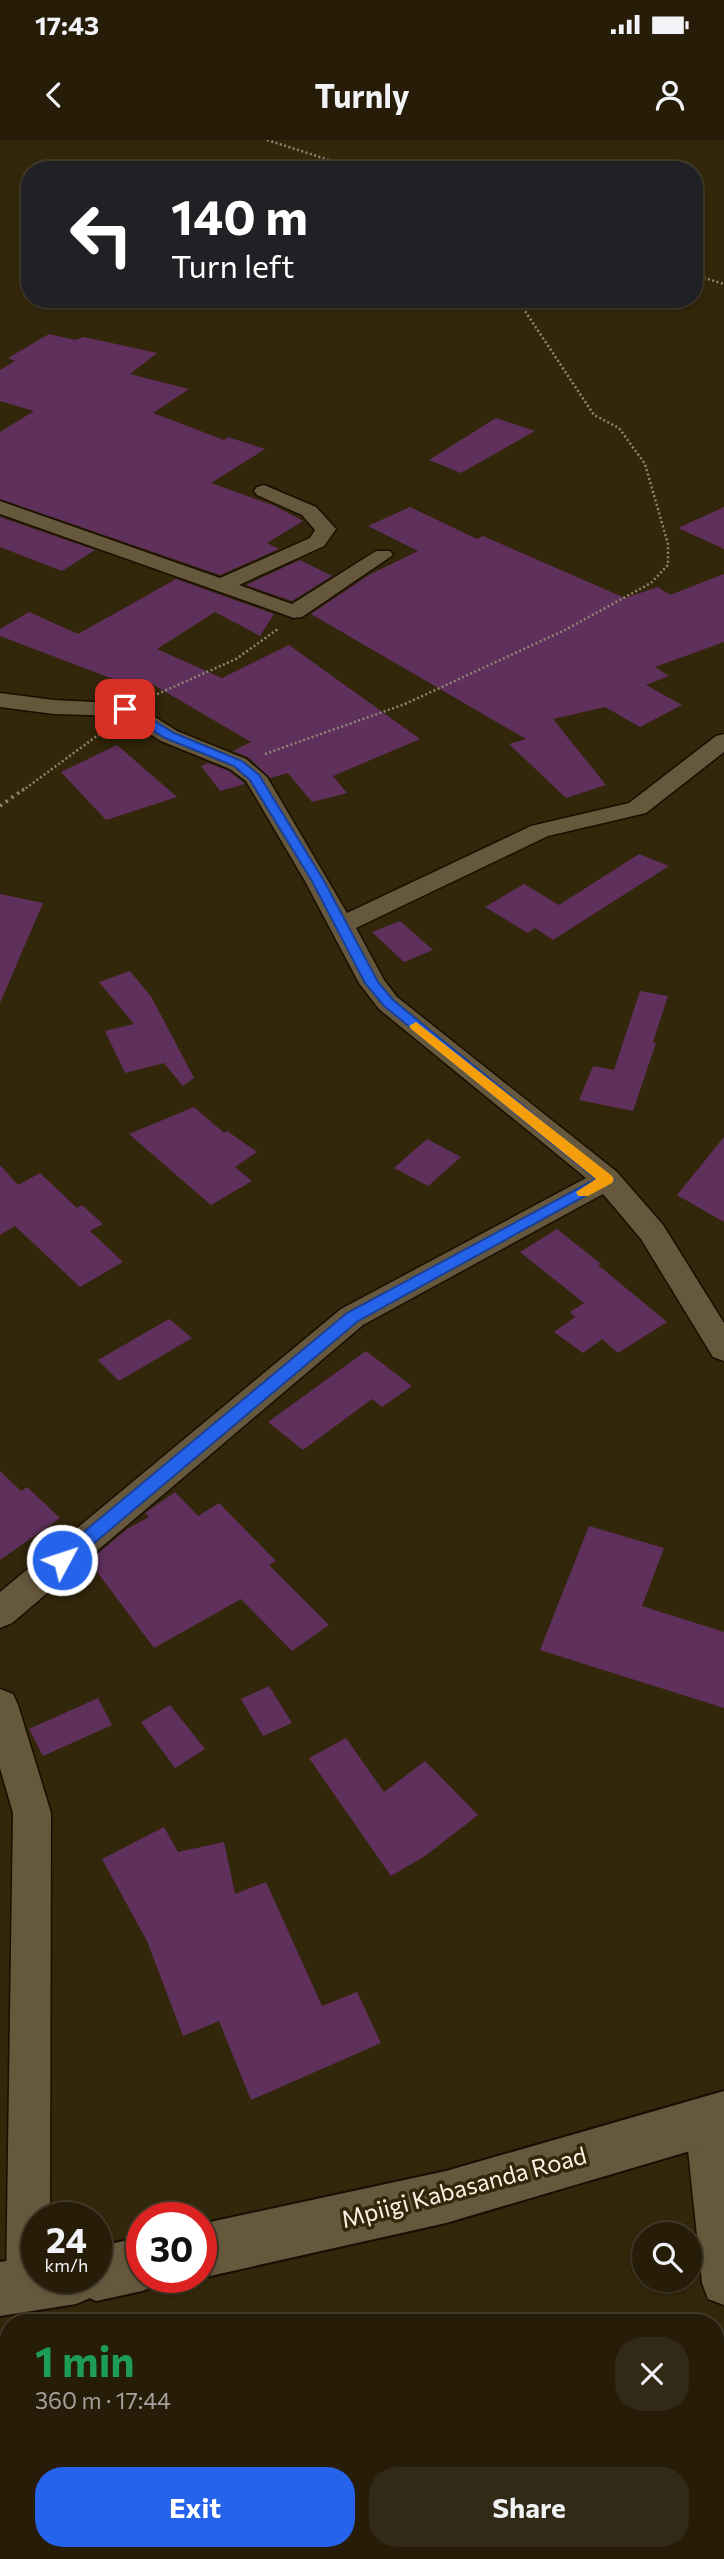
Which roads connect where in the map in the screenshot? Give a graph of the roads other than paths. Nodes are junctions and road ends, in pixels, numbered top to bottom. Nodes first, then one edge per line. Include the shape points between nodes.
1 (264, 491) dead end
2 (0, 507) edge
3 (383, 555) dead end
4 (222, 585) junction
5 (0, 700) edge
6 (724, 741) edge
7 (342, 925) junction
8 (607, 1180) junction
9 (724, 1349) edge
10 (0, 1613) edge
11 (0, 1705) edge
12 (715, 2119) edge
13 (34, 2202) edge
14 (217, 2247) edge
15 (724, 2283) edge

1 - 4 street via 309,511 326,529 317,542
2 - 4 street
3 - 4 street via 294,612
5 - 7 street via 125,709 169,736 238,764 269,798
6 - 7 street via 636,808 540,831
7 - 8 street via 372,983 388,1003
8 - 9 street via 652,1232
8 - 10 street via 352,1317
11 - 13 street via 32,1813
12 - 14 main road, Mpiigi Kabasanda Road via 446,2197
12 - 15 street

